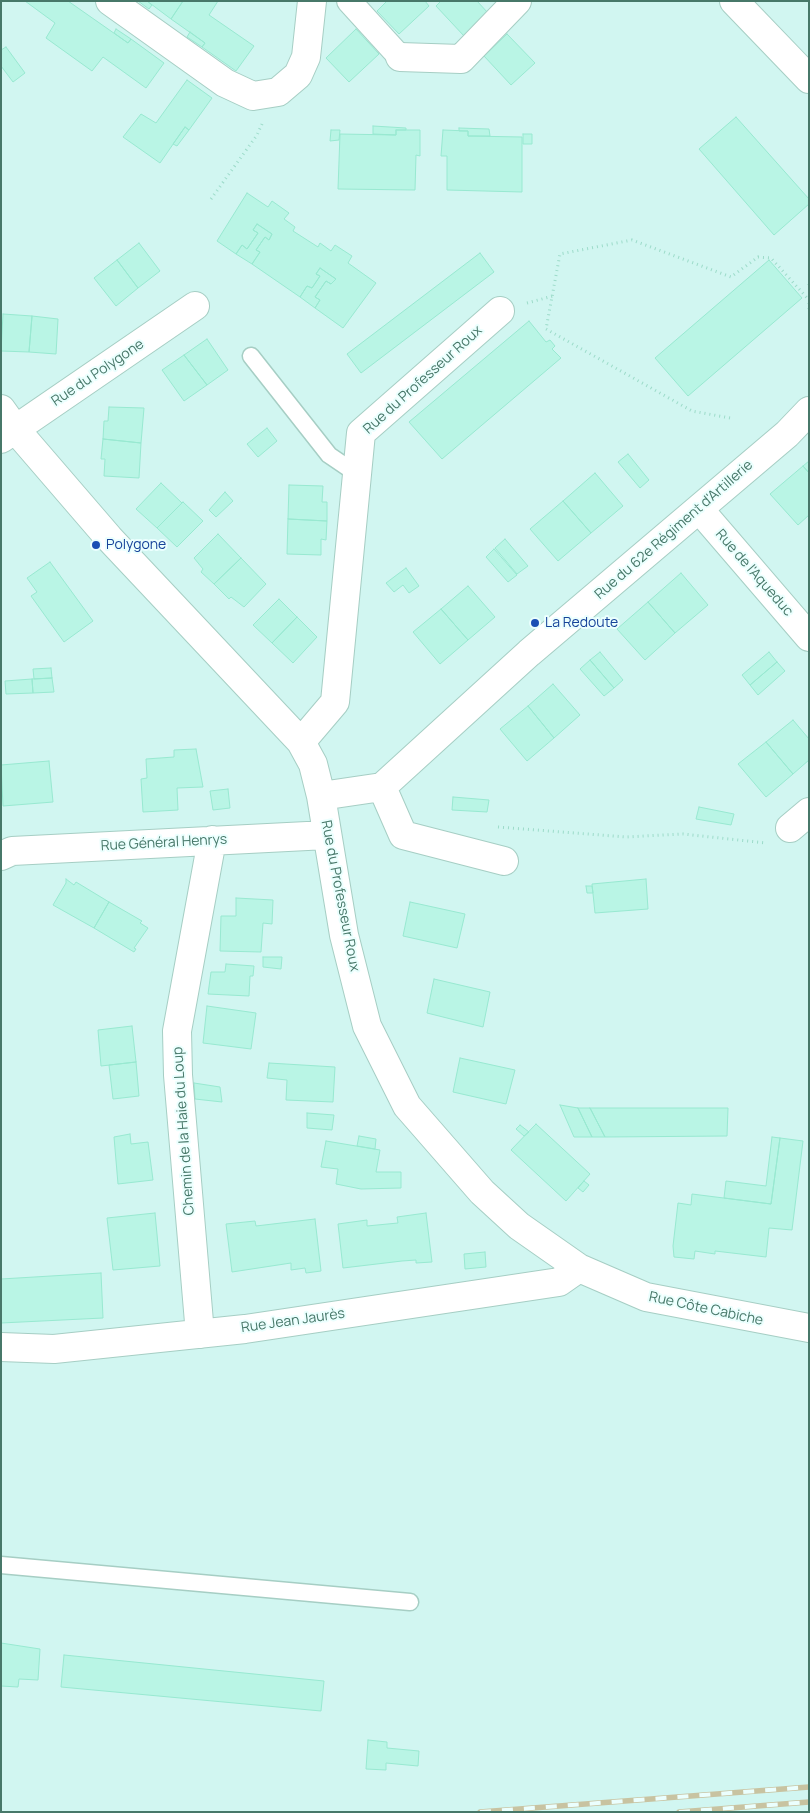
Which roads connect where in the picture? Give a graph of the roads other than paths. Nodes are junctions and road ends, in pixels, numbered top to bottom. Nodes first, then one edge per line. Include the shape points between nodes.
1 (110, 1) edge
2 (312, 1) edge
3 (349, 1) edge
4 (517, 1) edge
5 (745, 5) edge
6 (400, 58) joint
7 (809, 79) edge
8 (195, 306) dead end
9 (500, 311) dead end
10 (251, 356) dead end
11 (809, 411) edge
12 (6, 426) edge
13 (357, 474) junction
14 (699, 509) junction
15 (809, 637) edge
16 (301, 742) junction
17 (382, 787) junction
18 (321, 796) junction
19 (327, 835) junction
20 (212, 840) junction
21 (1, 856) edge
22 (504, 861) dead end
23 (579, 1268) junction
24 (809, 1328) edge
25 (200, 1334) junction
26 (1, 1347) edge
27 (1, 1565) edge
28 (410, 1602) dead end

1 - 2 street via 225,83 253,96 278,92 298,75 306,57
3 - 6 street
4 - 6 street via 460,59
5 - 7 street
8 - 12 street, Rue du Polygone
9 - 13 street, Rue du Professeur Roux via 361,433
10 - 13 lane via 329,455
11 - 14 street, Rue du 62e Régiment d'Artillerie via 787,434
12 - 16 street, Rue du Professeur Roux
13 - 16 street, Rue du Professeur Roux via 336,702
14 - 15 street, Rue de l'Aqueduc
14 - 17 street, Rue du 62e Régiment d'Artillerie via 529,654
16 - 18 street, Rue du Professeur Roux via 313,764
17 - 18 street
17 - 22 street via 403,835
18 - 19 street, Rue du Professeur Roux
19 - 20 street, Rue Général Henrys
19 - 23 street, Rue du Professeur Roux via 344,935 367,1026 407,1106 482,1192 519,1226
20 - 21 street, Rue Général Henrys via 12,851
20 - 25 street, Chemin de la Haie du Loup via 177,1031
23 - 24 street, Rue Côte Cabiche via 646,1297
23 - 25 street, Rue Jean Jaurès via 559,1282
25 - 26 street, Rue Jean Jaurès via 54,1349
27 - 28 lane

